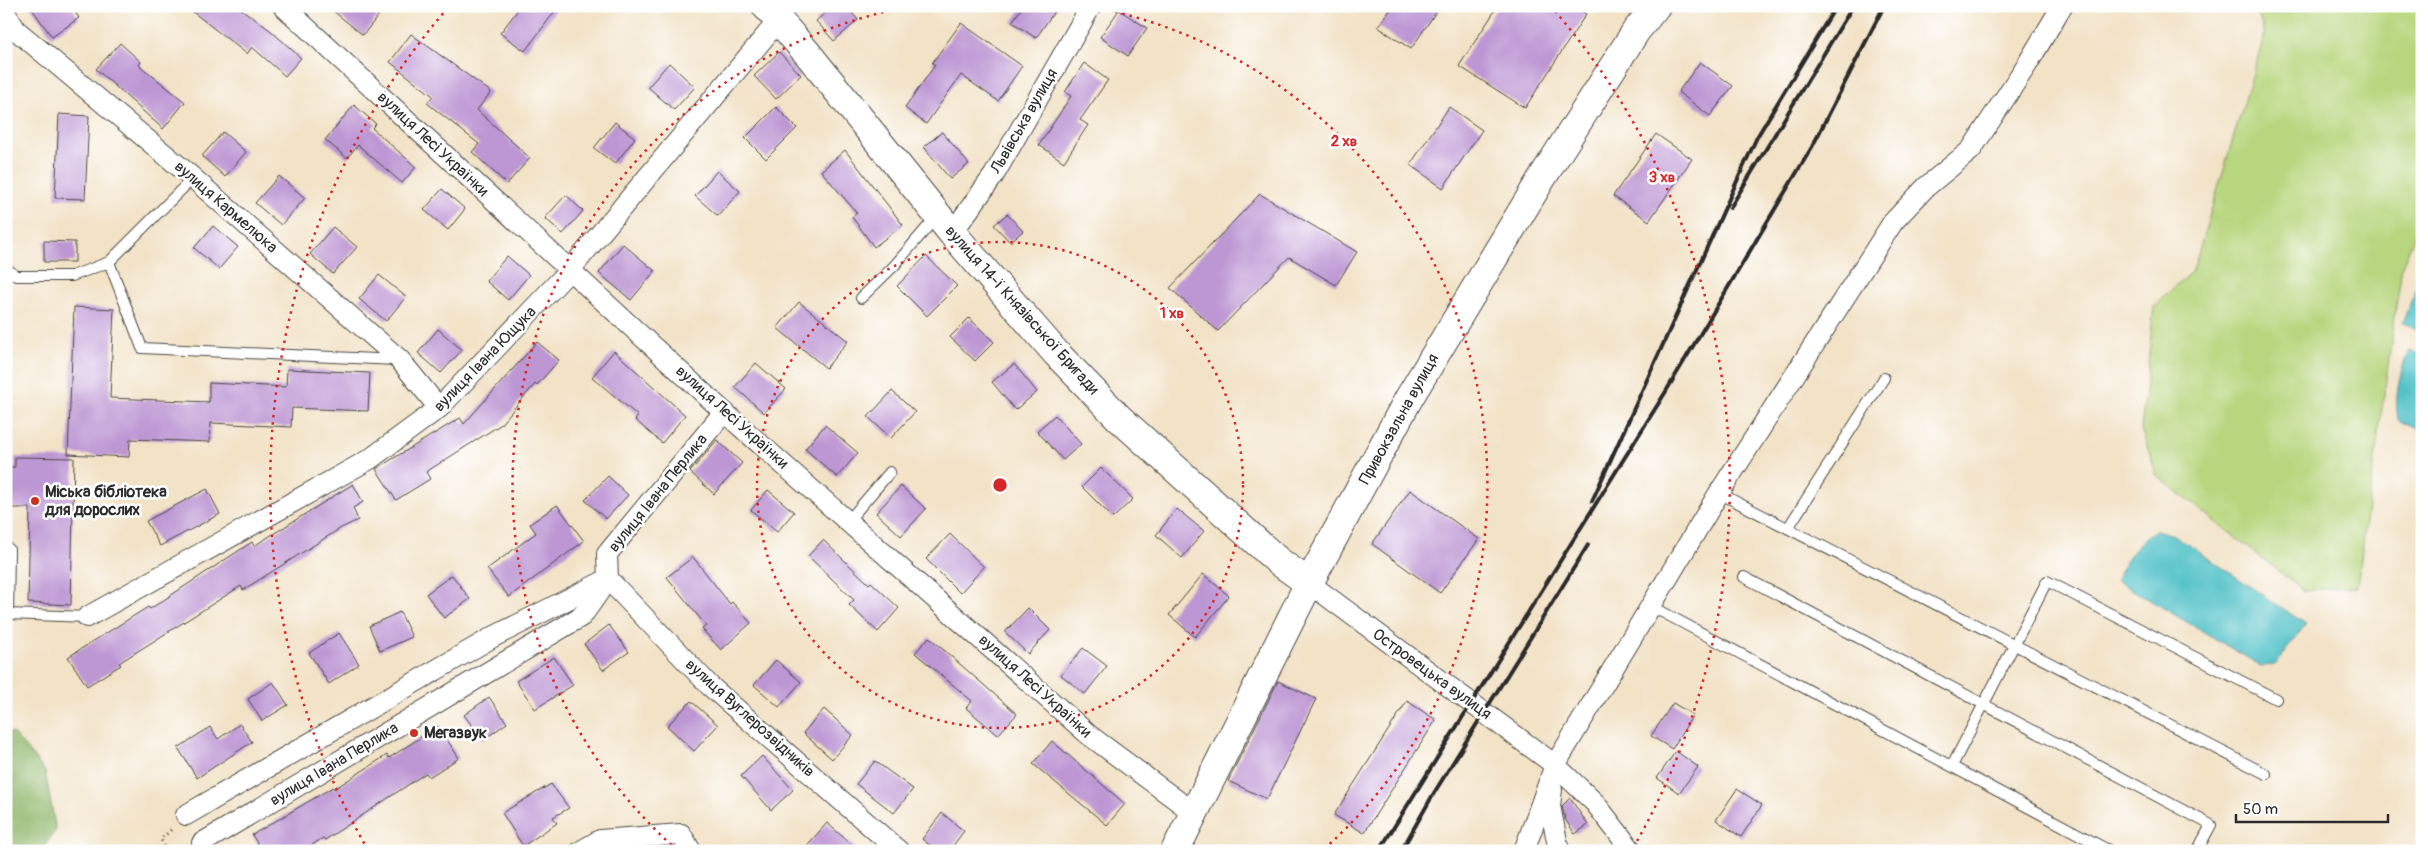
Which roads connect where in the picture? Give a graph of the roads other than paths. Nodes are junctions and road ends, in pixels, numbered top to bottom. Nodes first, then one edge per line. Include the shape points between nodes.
1 (283, 6) edge
2 (1091, 6) edge
3 (1656, 6) edge
4 (2062, 6) edge
5 (6, 14) edge
6 (772, 14) edge
7 (193, 178) junction
8 (945, 224) junction
9 (109, 262) junction
10 (6, 268) edge
11 (570, 272) junction
12 (860, 298) dead end
13 (400, 360) junction
14 (1884, 378) dead end
15 (439, 408) junction
16 (724, 412) junction
17 (890, 472) dead end
18 (1719, 493) junction
19 (849, 520) junction
20 (1788, 528) junction
21 (6, 549) edge
22 (1744, 577) dead end
23 (608, 579) junction
24 (1309, 583) junction
25 (1650, 606) junction
26 (87, 617) joint
27 (2014, 645) junction
28 (2276, 699) dead end
29 (1984, 704) junction
30 (1555, 765) junction
31 (1952, 766) junction
32 (2266, 774) dead end
33 (1194, 813) junction
34 (186, 816) road end
35 (202, 843) dead end
36 (581, 851) edge
37 (691, 851) edge
38 (899, 851) edge
39 (1175, 851) edge
40 (1524, 851) edge
41 (1558, 851) edge
42 (1632, 851) edge
43 (2110, 851) edge
44 (2197, 851) edge

1 - 11 street, вулиця Лесі Українки
2 - 8 street, Львівська вулиця via 994,175
3 - 24 street, Привокзальна вулиця via 1636,31 1542,178 1409,398
4 - 18 street via 1971,150 1926,187 1893,222
5 - 7 street, вулиця Кармелюка via 16,30
6 - 8 street, вулиця 14-ї Князівської Бригади
6 - 11 street, вулиця Івана Ющука
7 - 9 lane
7 - 13 street, вулиця Кармелюка
8 - 12 lane
8 - 24 street, вулиця 14-ї Князівської Бригади via 1056,353 1119,418 1278,561
9 - 10 lane via 72,276 16,276
9 - 13 lane via 142,348
11 - 15 street, вулиця Івана Ющука
11 - 16 street, вулиця Лесі Українки
13 - 15 street, вулиця Кармелюка
14 - 20 lane
15 - 26 street, вулиця Івана Ющука via 370,459
16 - 19 street, вулиця Лесі Українки
16 - 23 street, вулиця Івана Перлика via 607,554
17 - 19 lane
18 - 20 lane
18 - 25 street
19 - 33 street, вулиця Лесі Українки via 1089,735
20 - 27 lane
21 - 26 lane via 9,550 8,614
22 - 29 lane
23 - 34 street, вулиця Івана Перлика via 493,637
23 - 35 street, вулиця Івана Перлика via 582,616
23 - 38 street, вулиця Вуглерозвідників via 710,686
24 - 30 street, Островецька вулиця
24 - 33 street, Привокзальна вулиця
25 - 30 street
25 - 31 lane
27 - 28 lane via 2047,582
27 - 29 lane
27 - 32 lane
29 - 31 lane
29 - 44 lane via 2211,825
30 - 40 street
30 - 41 street via 1550,806
30 - 42 street, Островецька вулиця via 1595,803
31 - 43 lane
33 - 39 street, Привокзальна вулиця
36 - 37 street via 600,840 681,834

